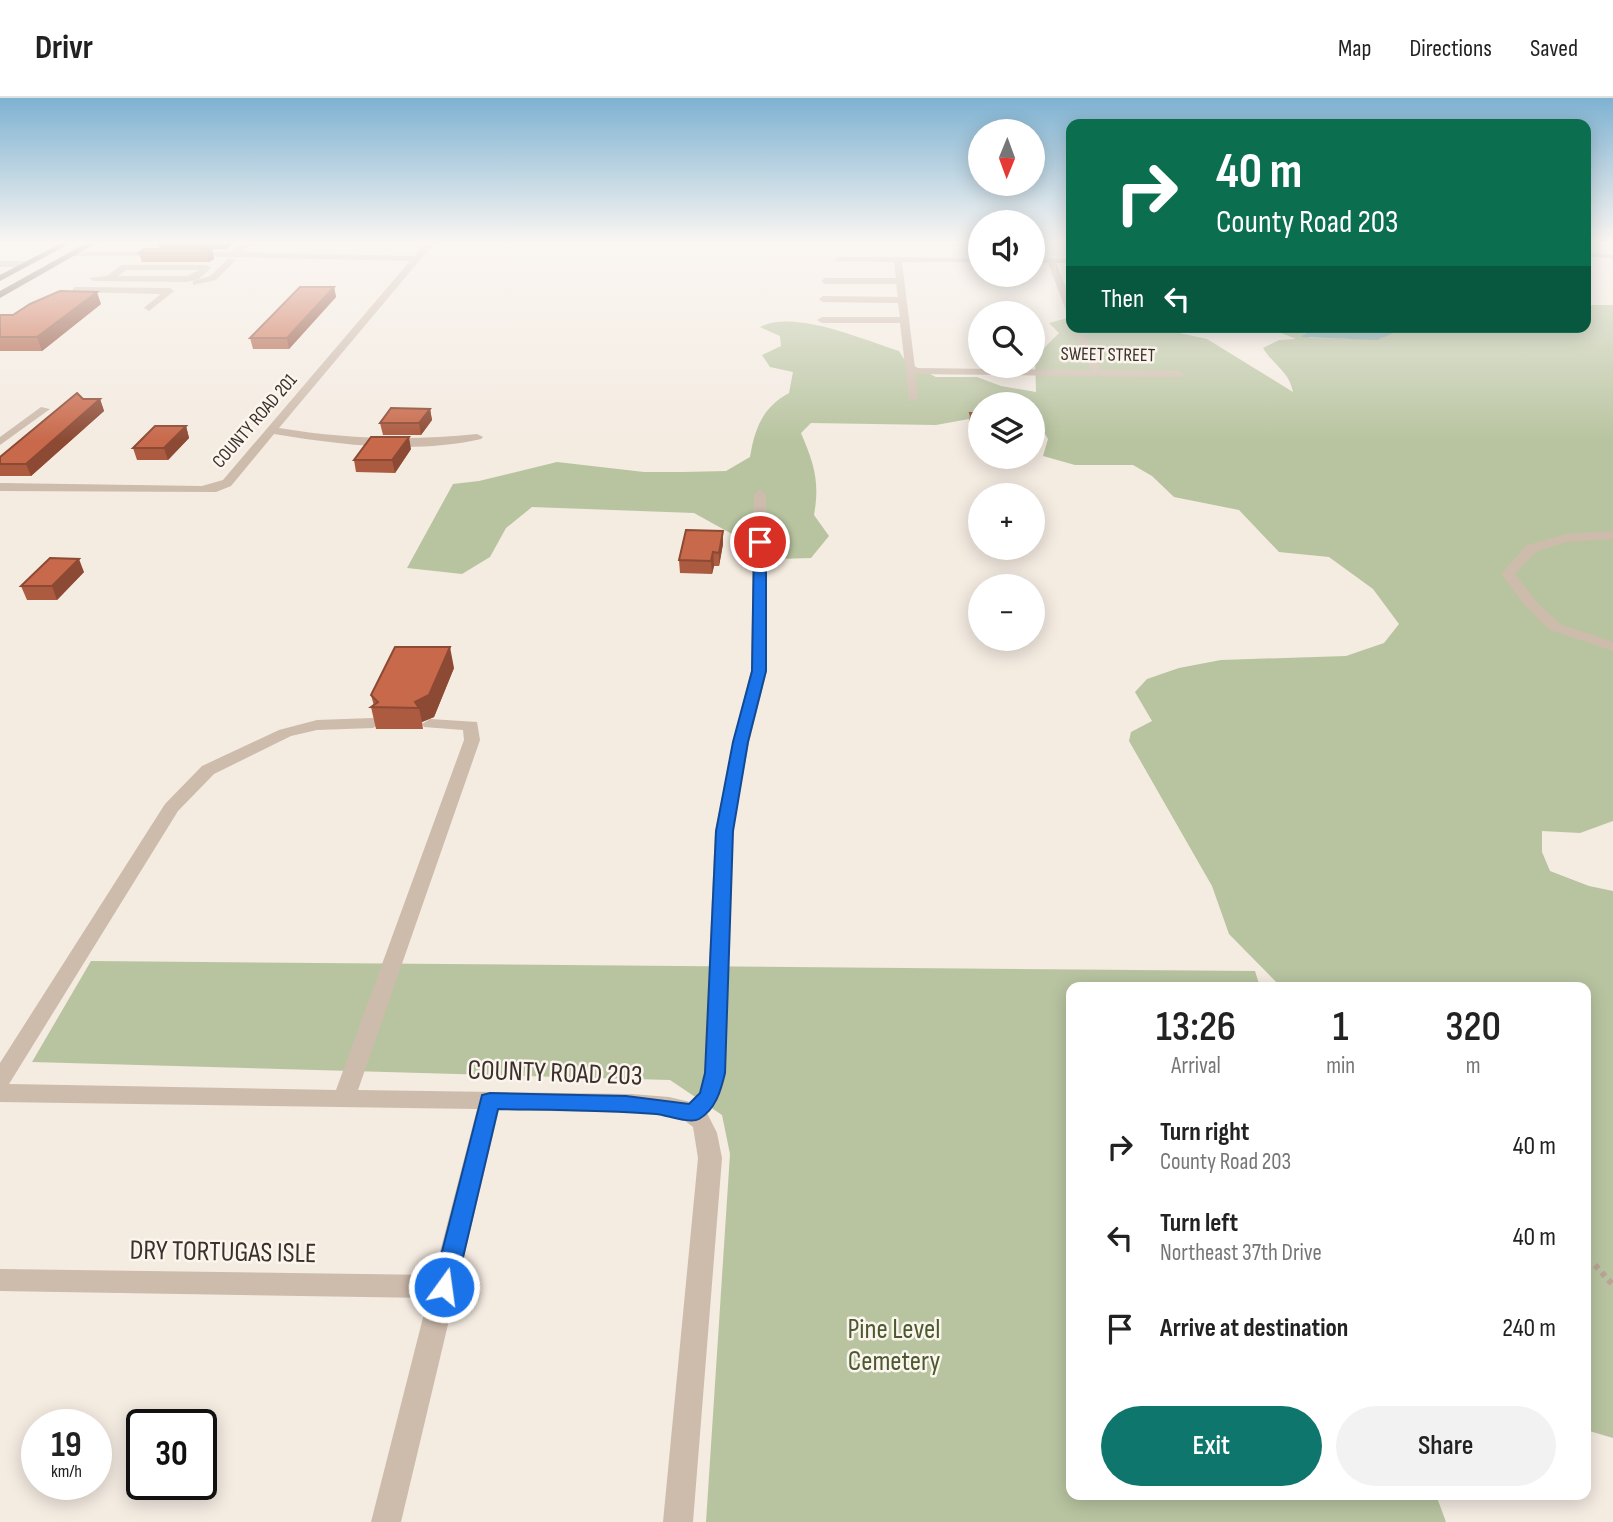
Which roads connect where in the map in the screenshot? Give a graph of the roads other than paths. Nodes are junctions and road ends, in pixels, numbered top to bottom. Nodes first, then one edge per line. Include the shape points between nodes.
1 (373, 308) edge
2 (903, 308) edge
3 (822, 320) dead end
4 (904, 320) junction
5 (1080, 333) edge
6 (910, 371) junction
7 (1097, 373) junction
8 (1179, 373) dead end
9 (913, 399) dead end
10 (45, 409) dead end
11 (271, 430) junction
12 (477, 437) dead end
13 (1, 443) edge
14 (0, 487) edge
15 (760, 494) dead end
16 (1613, 535) edge
17 (1613, 647) edge
18 (373, 723) edge
19 (430, 724) dead end
20 (0, 1081) edge
21 (0, 1093) edge
22 (344, 1099) junction
23 (490, 1101) junction
24 (693, 1113) junction
25 (0, 1280) edge
26 (444, 1287) junction
27 (386, 1522) edge
28 (677, 1522) edge

1 - 11 street, COUNTY ROAD 201
2 - 4 street
3 - 4 street
4 - 6 street
5 - 7 street
6 - 7 street, SWEET STREET
6 - 9 street
7 - 8 street, SWEET STREET
10 - 13 street
11 - 12 street via 343,441
11 - 14 street, COUNTY ROAD 201 via 227,483 202,491
15 - 24 street via 759,671 724,831 715,1073 709,1097
16 - 17 street via 1566,538 1532,548 1508,574 1555,627
18 - 20 street via 285,733 208,770 171,808
19 - 22 street via 471,725 472,740
21 - 22 street, COUNTY ROAD 203
22 - 23 street, COUNTY ROAD 203
23 - 24 street, COUNTY ROAD 203 via 626,1104
23 - 26 street
24 - 28 street via 707,1137 710,1158
25 - 26 street, DRY TORTUGAS ISLE
26 - 27 street

